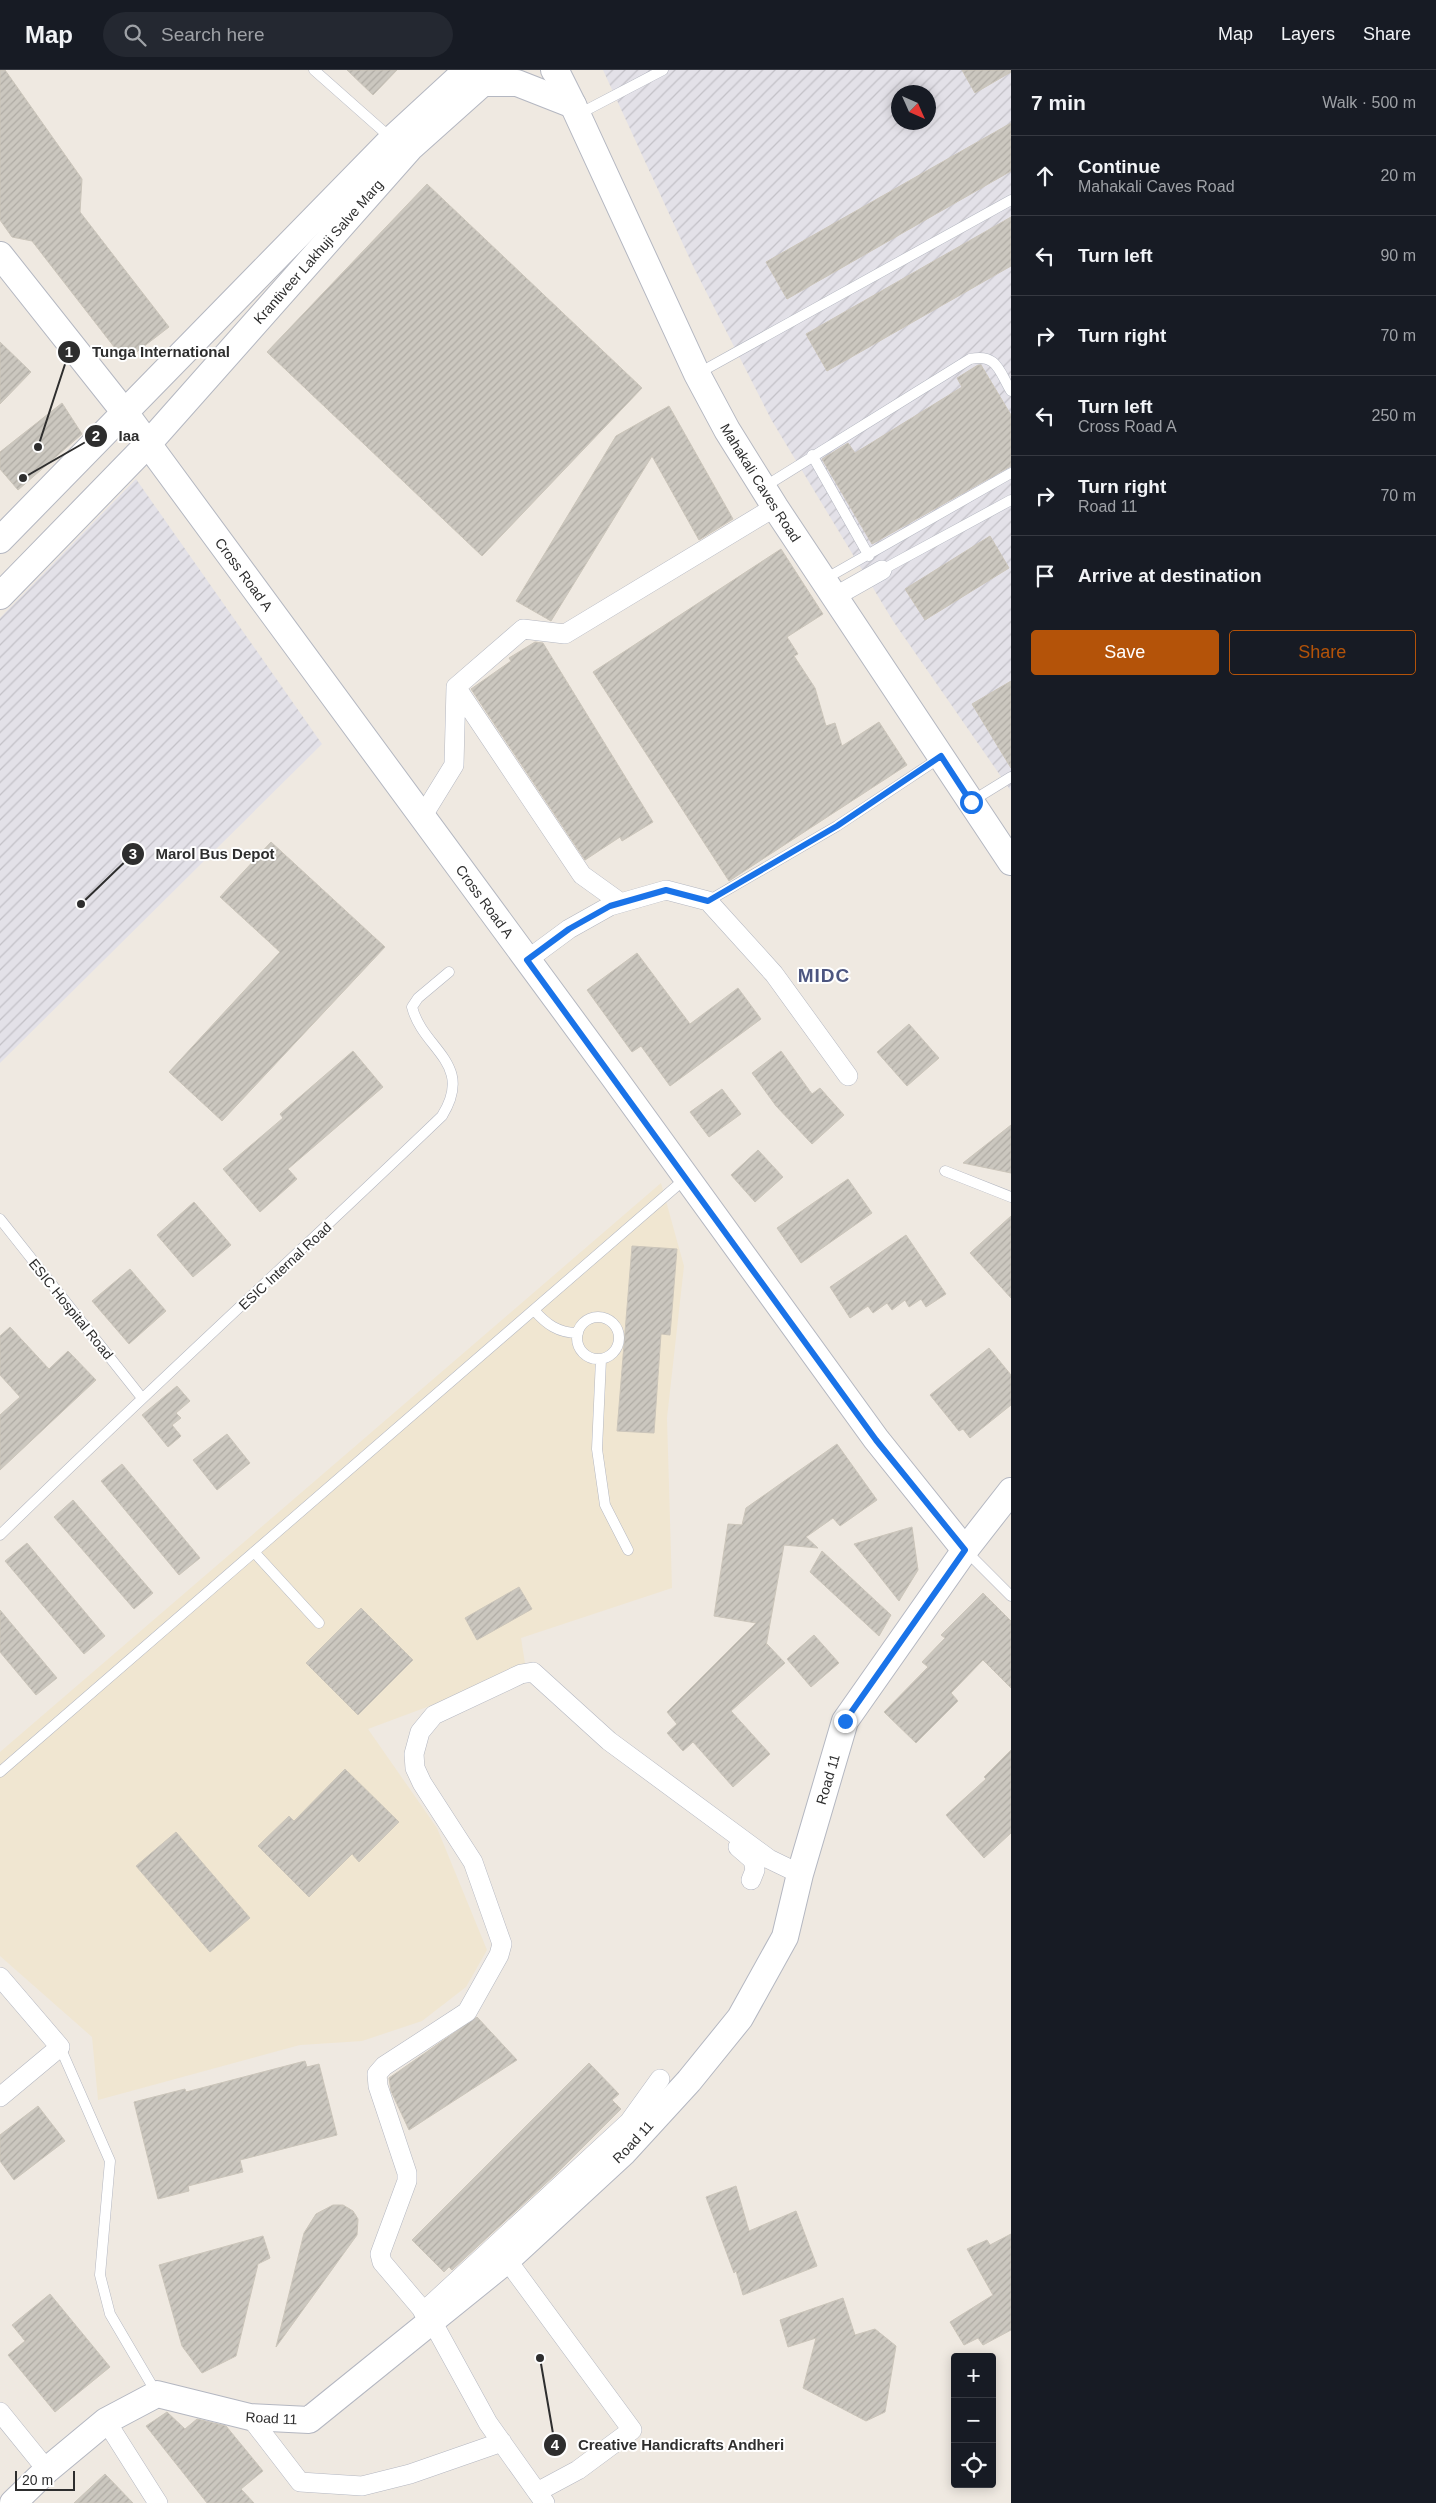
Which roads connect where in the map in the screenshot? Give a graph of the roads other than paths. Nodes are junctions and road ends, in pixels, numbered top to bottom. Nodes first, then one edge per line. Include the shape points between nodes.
1 (314, 70) edge
2 (662, 70) edge
3 (558, 72) edge
4 (483, 74) edge
5 (575, 110) junction
6 (392, 139) junction
7 (1011, 200) edge
8 (0, 255) edge
9 (697, 374) junction
10 (1011, 391) edge
11 (126, 414) junction
12 (148, 444) junction
13 (812, 455) junction
14 (1011, 473) edge
15 (769, 497) junction
16 (1011, 500) edge
17 (0, 540) edge
18 (869, 556) junction
19 (882, 570) joint
20 (830, 588) junction
21 (0, 596) edge
22 (456, 687) junction
23 (941, 756) junction
24 (1011, 776) edge
25 (971, 802) junction
26 (422, 817) junction
27 (1011, 862) edge
28 (708, 901) junction
29 (621, 903) junction
30 (527, 960) junction
31 (449, 972) dead end
32 (848, 1076) dead end
33 (946, 1171) dead end
34 (686, 1178) junction
35 (1011, 1197) edge
36 (0, 1219) edge
37 (534, 1310) junction
38 (578, 1333) junction
39 (601, 1359) junction
40 (142, 1398) junction
41 (1011, 1491) edge
42 (0, 1535) edge
43 (628, 1550) dead end
44 (965, 1550) junction
45 (254, 1552) junction
46 (1011, 1596) edge
47 (319, 1623) dead end
48 (607, 1739) junction
49 (0, 1772) edge
50 (800, 1874) junction
51 (751, 1880) dead end
52 (0, 1977) edge
53 (60, 2047) junction
54 (660, 2079) dead end
55 (0, 2097) edge
56 (507, 2260) junction
57 (428, 2317) junction
58 (158, 2394) junction
59 (0, 2412) edge
60 (250, 2417) junction
61 (106, 2421) junction
62 (502, 2442) junction
63 (47, 2470) junction
64 (541, 2497) edge
65 (13, 2503) edge
66 (158, 2503) edge

1 - 6 lane
2 - 5 lane
3 - 5 street, Mahakali Caves Road
4 - 5 street via 517,83
4 - 6 street, Krantiveer Lakhuji Salve Marg
4 - 12 street, Krantiveer Lakhuji Salve Marg via 411,147
5 - 9 street, Mahakali Caves Road
6 - 11 street, Krantiveer Lakhuji Salve Marg
7 - 9 lane
8 - 11 street, Cross Road A
9 - 15 street, Mahakali Caves Road
10 - 13 lane via 994,362 983,356 970,360
11 - 12 street, Cross Road A
11 - 17 street, Krantiveer Lakhuji Salve Marg
12 - 21 street, Krantiveer Lakhuji Salve Marg
12 - 26 street, Cross Road A
13 - 15 lane
13 - 18 lane
14 - 18 lane
15 - 20 street, Mahakali Caves Road
15 - 22 street via 565,634 522,629
16 - 19 lane
18 - 20 lane
19 - 20 street
20 - 23 street, Mahakali Caves Road
22 - 26 street via 454,765
22 - 29 street via 582,875
23 - 25 street, Mahakali Caves Road
23 - 28 lane via 837,826
24 - 25 lane
25 - 27 street, Mahakali Caves Road
26 - 30 street, Cross Road A
28 - 29 street via 666,890
28 - 32 street via 774,974
29 - 30 street via 569,929
30 - 34 street, Cross Road A
31 - 40 lane, ESIC Internal Road via 412,1007 416,1021 441,1052 449,1068 453,1086 451,1101 442,1116 284,1268
33 - 35 lane
34 - 37 lane
34 - 44 street, Cross Road A via 876,1440
36 - 40 lane, ESIC Hospital Road
37 - 38 lane via 545,1323 568,1333
37 - 45 lane
38 - 39 lane via 583,1352
38 - 39 lane via 585,1322 597,1317 610,1320 618,1332 618,1346 608,1357
39 - 43 lane via 597,1449 605,1505
40 - 42 lane, ESIC Internal Road
41 - 44 street, Road 11
44 - 46 lane
44 - 50 street, Road 11 via 845,1721
45 - 47 lane
45 - 49 lane
48 - 50 street via 769,1859
48 - 51 street via 603,1746 609,1753 750,1857 755,1864
48 - 57 street via 529,1671 434,1715 415,1742 415,1768 473,1862 502,1944 467,2012 384,2066 377,2074 378,2086 407,2173 407,2181 380,2254 382,2262
50 - 56 street, Road 11 via 785,1937 740,2018 689,2082 623,2153
52 - 53 street
53 - 55 street
53 - 58 lane via 110,2161 100,2275 110,2314
54 - 57 street via 629,2122
56 - 57 street, Road 11
56 - 64 street via 632,2430
57 - 60 street, Road 11 via 309,2420
57 - 62 street
58 - 60 street, Road 11
58 - 61 street
59 - 63 street
60 - 62 street via 300,2482 362,2486 410,2474
61 - 63 street
61 - 66 street
62 - 64 street
63 - 65 street

